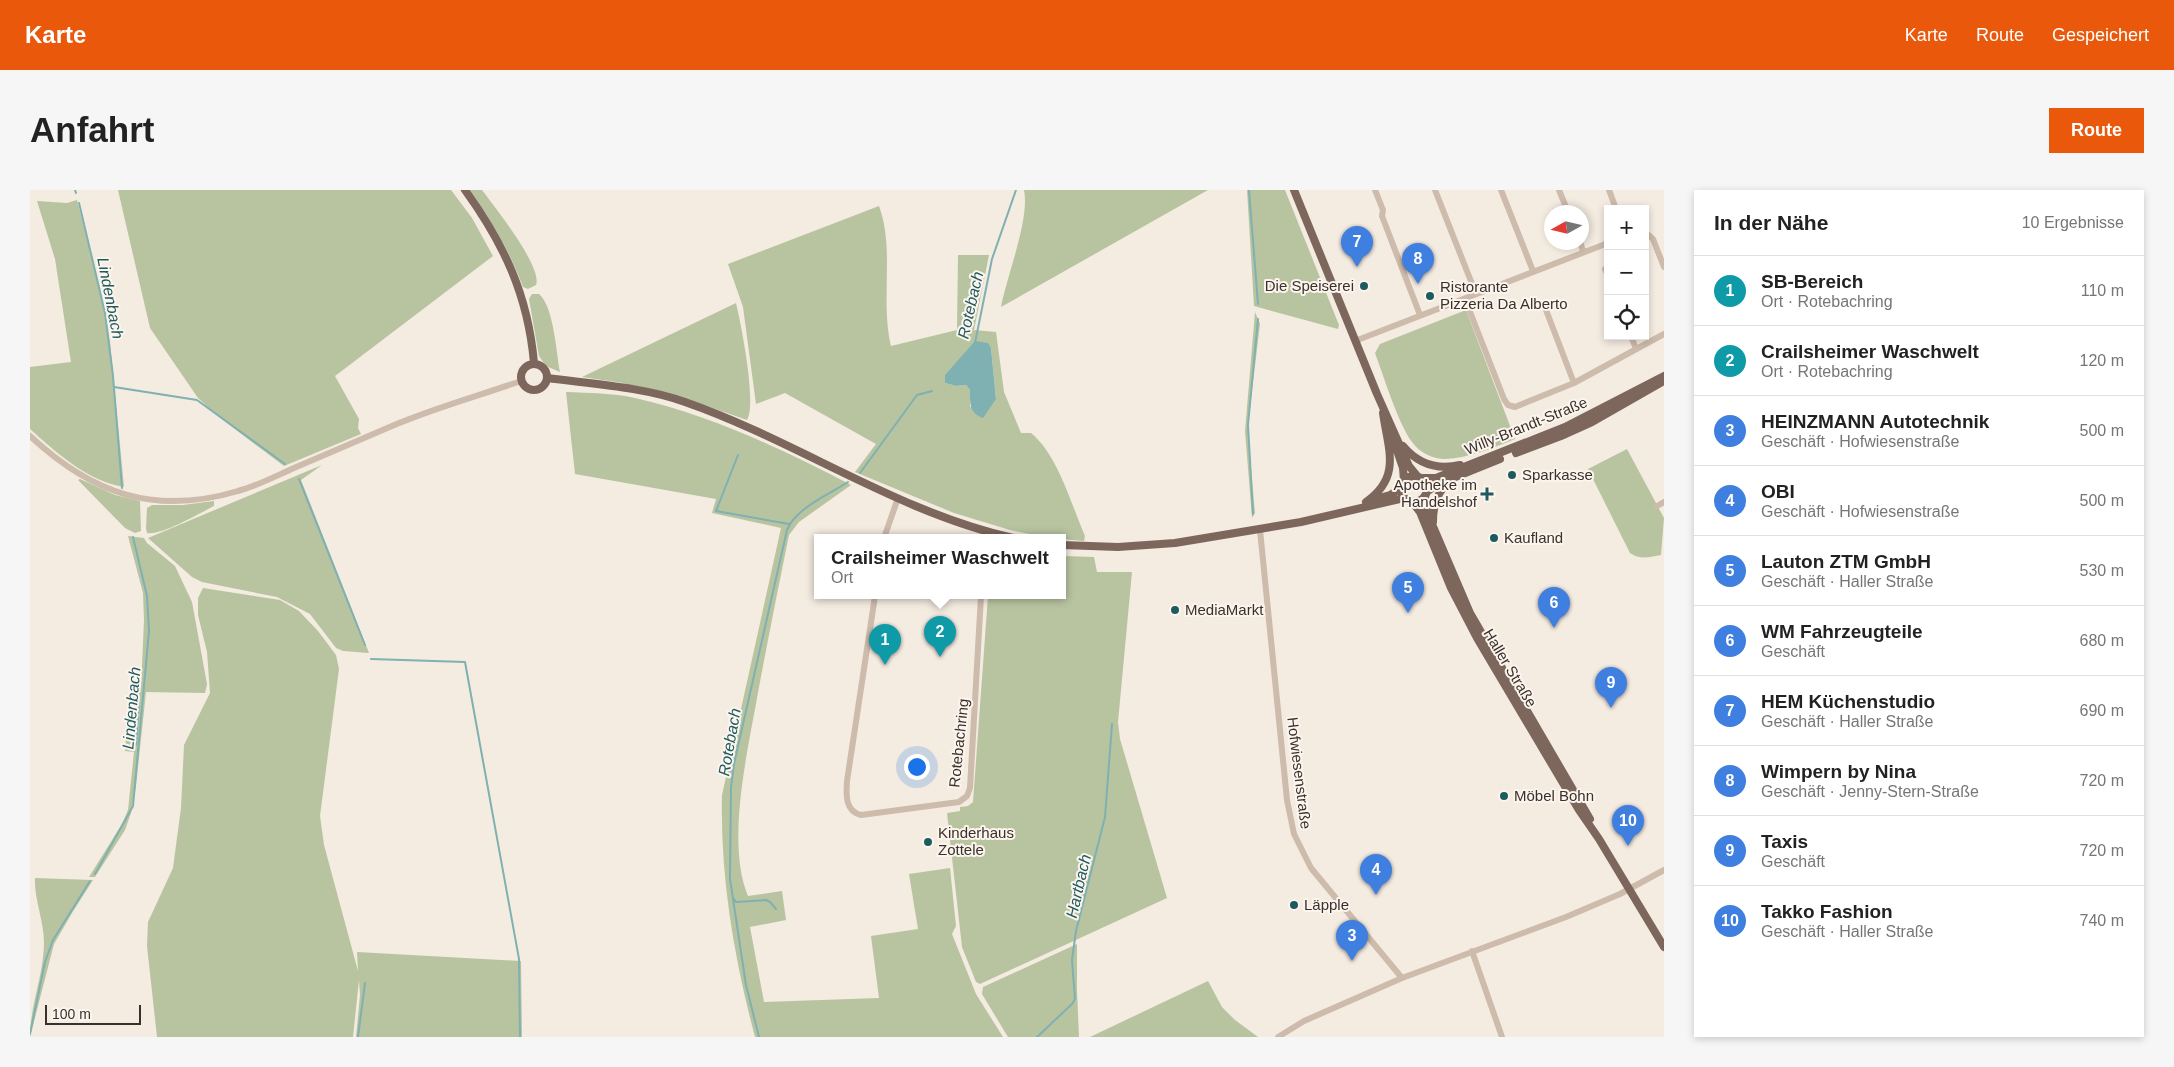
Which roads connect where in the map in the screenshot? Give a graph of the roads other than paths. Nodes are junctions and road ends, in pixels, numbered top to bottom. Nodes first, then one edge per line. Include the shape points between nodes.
1 (464, 190) edge
2 (1294, 190) edge
3 (1375, 190) edge
4 (1435, 190) edge
5 (1501, 190) edge
6 (1559, 190) edge
7 (1609, 190) edge
8 (1565, 205) edge
9 (1615, 205) edge
10 (1649, 236) edge
11 (1604, 243) edge
12 (1583, 251) joint
13 (1664, 267) edge
14 (1533, 271) junction
15 (1476, 294) junction
16 (1465, 299) junction
17 (1546, 310) dead end
18 (1420, 316) junction
19 (1664, 334) edge
20 (1633, 340) edge
21 (1355, 341) junction
22 (1636, 349) junction
23 (534, 363) junction
24 (1664, 376) edge
25 (548, 378) junction
26 (521, 381) junction
27 (1664, 381) edge
28 (1574, 383) junction
29 (1377, 394) junction
30 (1382, 411) junction
31 (30, 436) edge
32 (1399, 442) junction
33 (1479, 461) junction
34 (1458, 476) junction
35 (1420, 477) junction
36 (1403, 484) junction
37 (1426, 494) junction
38 (898, 498) junction
39 (1404, 498) junction
40 (1366, 502) junction
41 (1664, 502) edge
42 (1413, 503) junction
43 (1657, 506) dead end
44 (1340, 513) junction
45 (1433, 525) junction
46 (1260, 530) junction
47 (885, 534) edge
48 (985, 534) edge
49 (1066, 545) edge
50 (875, 599) edge
51 (981, 599) edge
52 (1599, 839) junction
53 (1664, 870) edge
54 (1630, 889) junction
55 (1664, 947) edge
56 (1472, 951) junction
57 (1402, 978) junction
58 (1278, 1037) edge
59 (1502, 1037) edge

1 - 23 main road via 487,220 515,276 526,314
2 - 21 main road
3 - 18 street
4 - 15 street
5 - 14 street
6 - 8 street
7 - 9 street
10 - 13 street
11 - 12 street
12 - 14 street
14 - 15 street
15 - 16 street
16 - 18 street
16 - 28 street via 1508,405 1515,407
17 - 28 street
18 - 21 street
19 - 22 street
20 - 22 street
21 - 29 main road
22 - 28 street
23 - 25 main road via 544,367
23 - 26 main road via 522,370
24 - 33 main road, Willy-Brandt-Straße via 1565,427
25 - 26 main road via 545,385 536,390 526,388
25 - 38 main road via 652,393 683,401 722,415
26 - 31 street via 418,415 240,491 203,500 145,500 109,489 78,474
27 - 34 main road, Willy-Brandt-Straße via 1592,422
29 - 30 main road
29 - 32 main road
30 - 36 main road via 1403,468
30 - 40 main road via 1390,467 1379,491
32 - 33 main road via 1416,458 1435,466
32 - 35 main road via 1409,466
33 - 35 main road, Willy-Brandt-Straße via 1436,478
34 - 37 main road, Willy-Brandt-Straße via 1432,486
34 - 45 main road, Haller Straße via 1437,497
35 - 36 main road via 1411,477
35 - 37 main road via 1426,483
36 - 39 main road
36 - 40 main road via 1390,495
37 - 42 main road
37 - 45 main road, Haller Straße via 1426,510
38 - 47 street
38 - 48 main road
39 - 42 main road
39 - 44 main road
40 - 44 main road
41 - 43 street
42 - 52 main road, Haller Straße via 1420,512 1451,588 1472,629
44 - 46 main road
45 - 52 main road, Haller Straße via 1470,612 1584,807
46 - 49 main road via 1142,547
46 - 57 street, Hofwiesenstraße via 1287,800 1294,834 1311,868
50 - 51 street, Rotebachring via 847,781 848,807 861,815 945,805 959,802 967,796
52 - 54 main road, Haller Straße
53 - 54 street
54 - 55 main road, Haller Straße
54 - 56 street
56 - 57 street
56 - 59 street
57 - 58 street via 1304,1021

